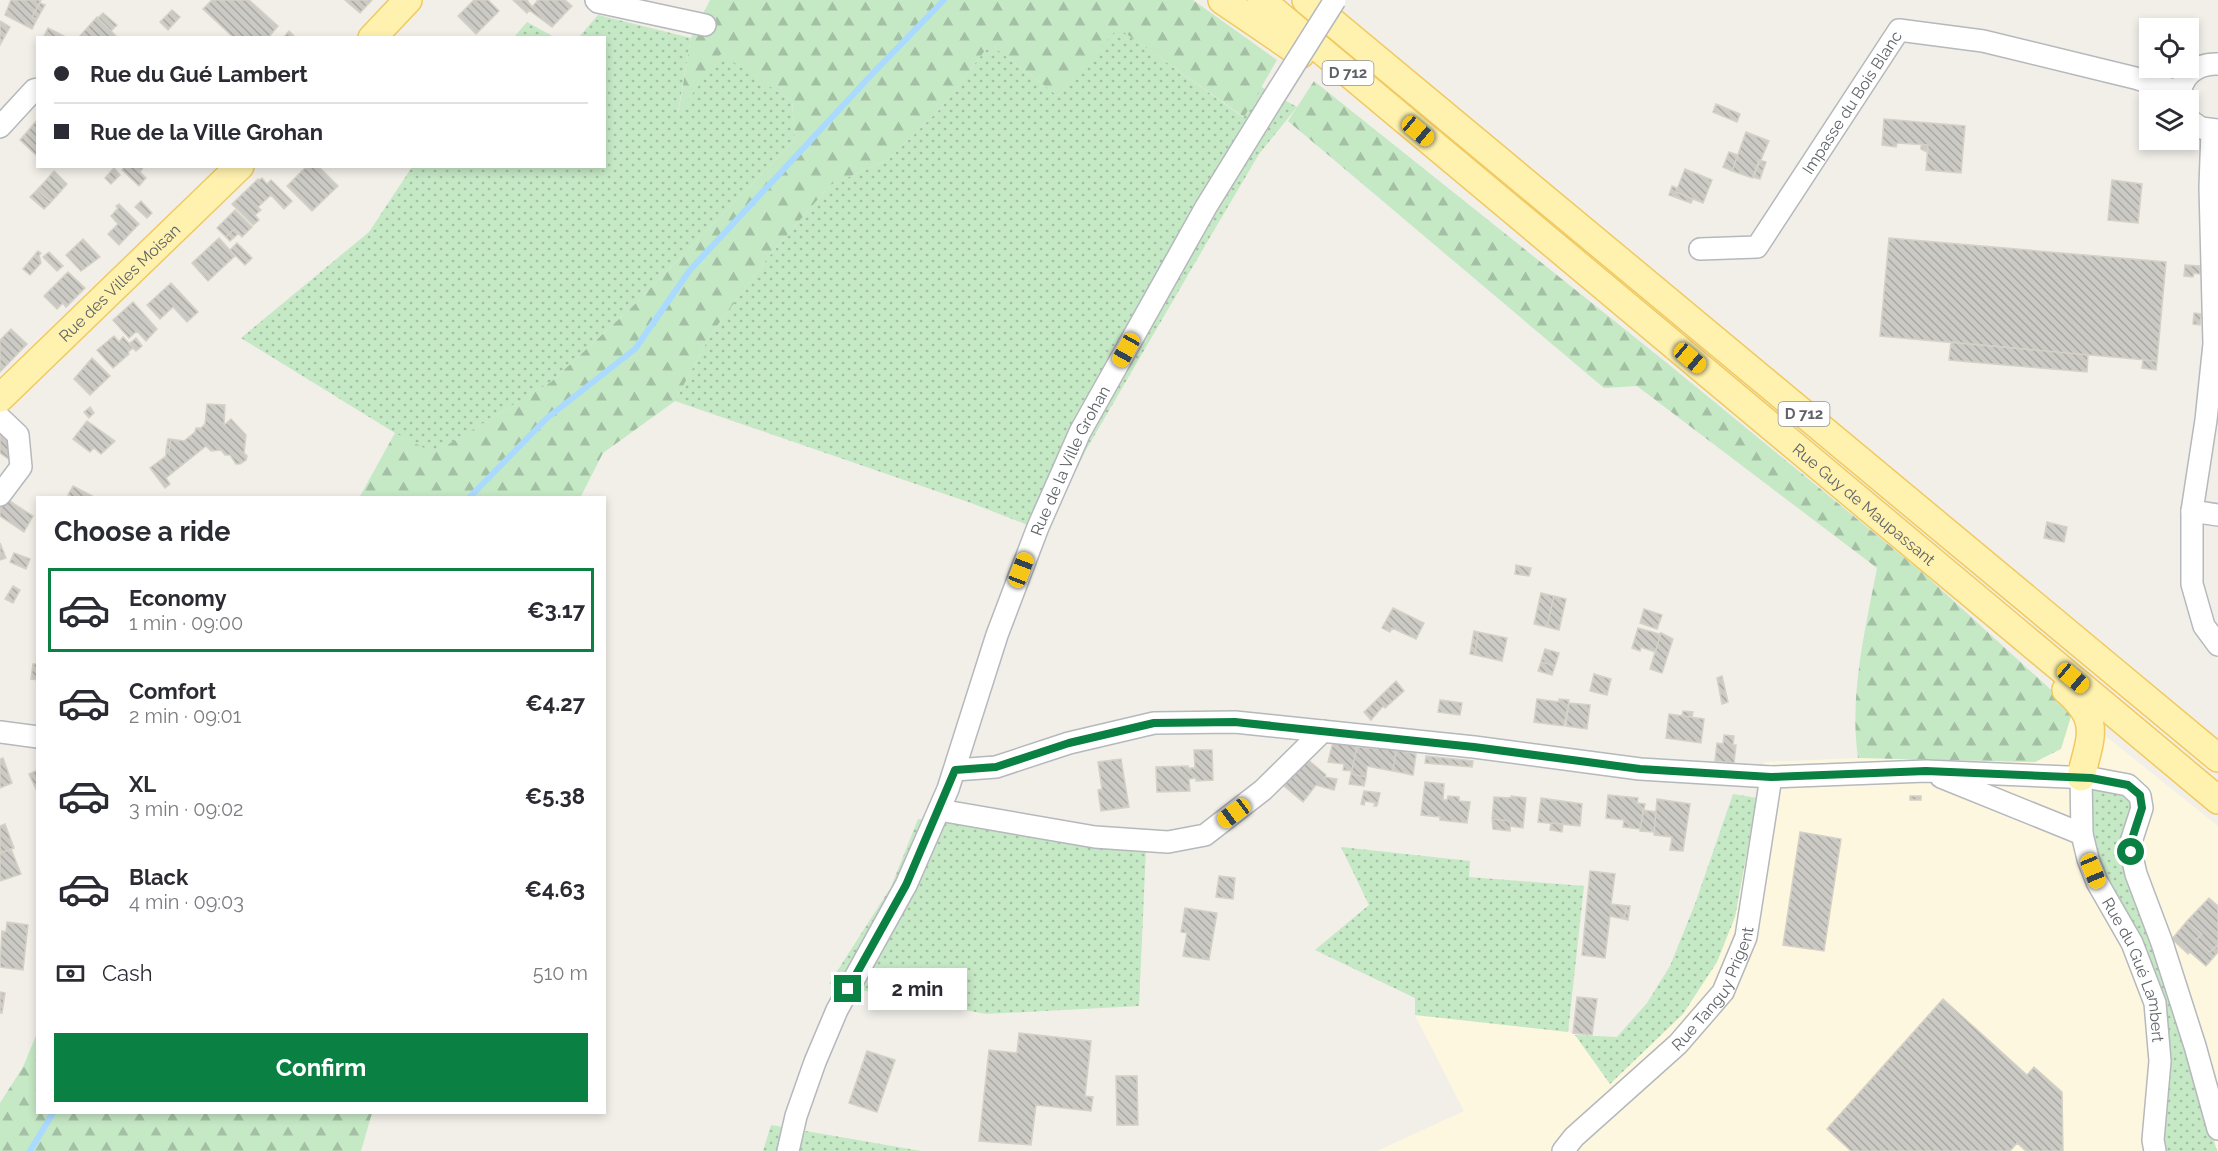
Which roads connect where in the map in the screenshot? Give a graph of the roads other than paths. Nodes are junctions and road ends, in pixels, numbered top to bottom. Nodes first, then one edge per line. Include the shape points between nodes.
1 (408, 0) edge
2 (596, 0) edge
3 (1222, 0) edge
4 (1261, 0) edge
5 (1306, 0) edge
6 (1326, 0) edge
7 (1335, 0) edge
8 (705, 25) dead end
9 (374, 36) edge
10 (2218, 64) edge
11 (1390, 70) junction
12 (36, 89) edge
13 (2165, 90) edge
14 (2181, 90) edge
15 (0, 127) edge
16 (2199, 127) edge
17 (2215, 130) edge
18 (1436, 146) junction
19 (238, 168) edge
20 (1700, 249) dead end
21 (0, 398) edge
22 (0, 418) edge
23 (0, 495) edge
24 (2192, 511) junction
25 (2218, 515) edge
26 (2000, 617) junction
27 (2218, 645) edge
28 (1323, 731) junction
29 (0, 732) edge
30 (36, 737) edge
31 (2218, 758) edge
32 (955, 770) junction
33 (1926, 771) junction
34 (1771, 777) junction
35 (2080, 777) junction
36 (2218, 800) edge
37 (939, 810) junction
38 (2082, 834) junction
39 (2218, 1129) edge
40 (789, 1151) edge
41 (1563, 1151) edge
42 (2155, 1151) edge

1 - 9 main road
2 - 8 street
3 - 18 main road
4 - 18 main road, Rue Guy de Maupassant / D 712
5 - 11 main road, Rue Guy de Maupassant / D 712
6 - 11 main road
7 - 32 street, Rue de la Ville Grohan, bridge via 1206,207 1080,432 997,635
10 - 14 street via 2199,66 2183,82
11 - 31 main road, Rue Guy de Maupassant / D 712
12 - 15 street
13 - 20 street, Impasse du Bois Blanc via 2135,78 1994,43 1899,30 1757,247
16 - 17 street
17 - 24 street via 2210,187 2214,344
18 - 26 main road, Rue Guy de Maupassant / D 712
19 - 21 main road, Rue des Villes Moisan
22 - 23 street via 18,435 21,467
24 - 25 street
24 - 27 street via 2192,584 2204,626
26 - 35 main road via 2015,646 2079,701 2090,717 2089,742
26 - 36 main road, Rue Guy de Maupassant / D 712
28 - 32 street via 1235,722 1154,723 1069,743 996,767
28 - 34 street via 1640,769
28 - 37 street via 1263,790 1205,835 1168,842 1095,837
29 - 30 street
32 - 37 street, Rue de la Ville Grohan
33 - 34 street
33 - 35 street
33 - 38 street
34 - 41 street, Rue Tanguy Prigent via 1746,937 1723,992 1678,1044
35 - 38 street, Rue du Gué Lambert
35 - 39 street via 2128,785 2140,795 2142,808 2131,842 2136,874 2162,943
37 - 40 street, Rue de la Ville Grohan via 906,885 837,1010 796,1116
38 - 42 street, Rue du Gué Lambert via 2097,882 2132,943 2155,1002 2160,1061

